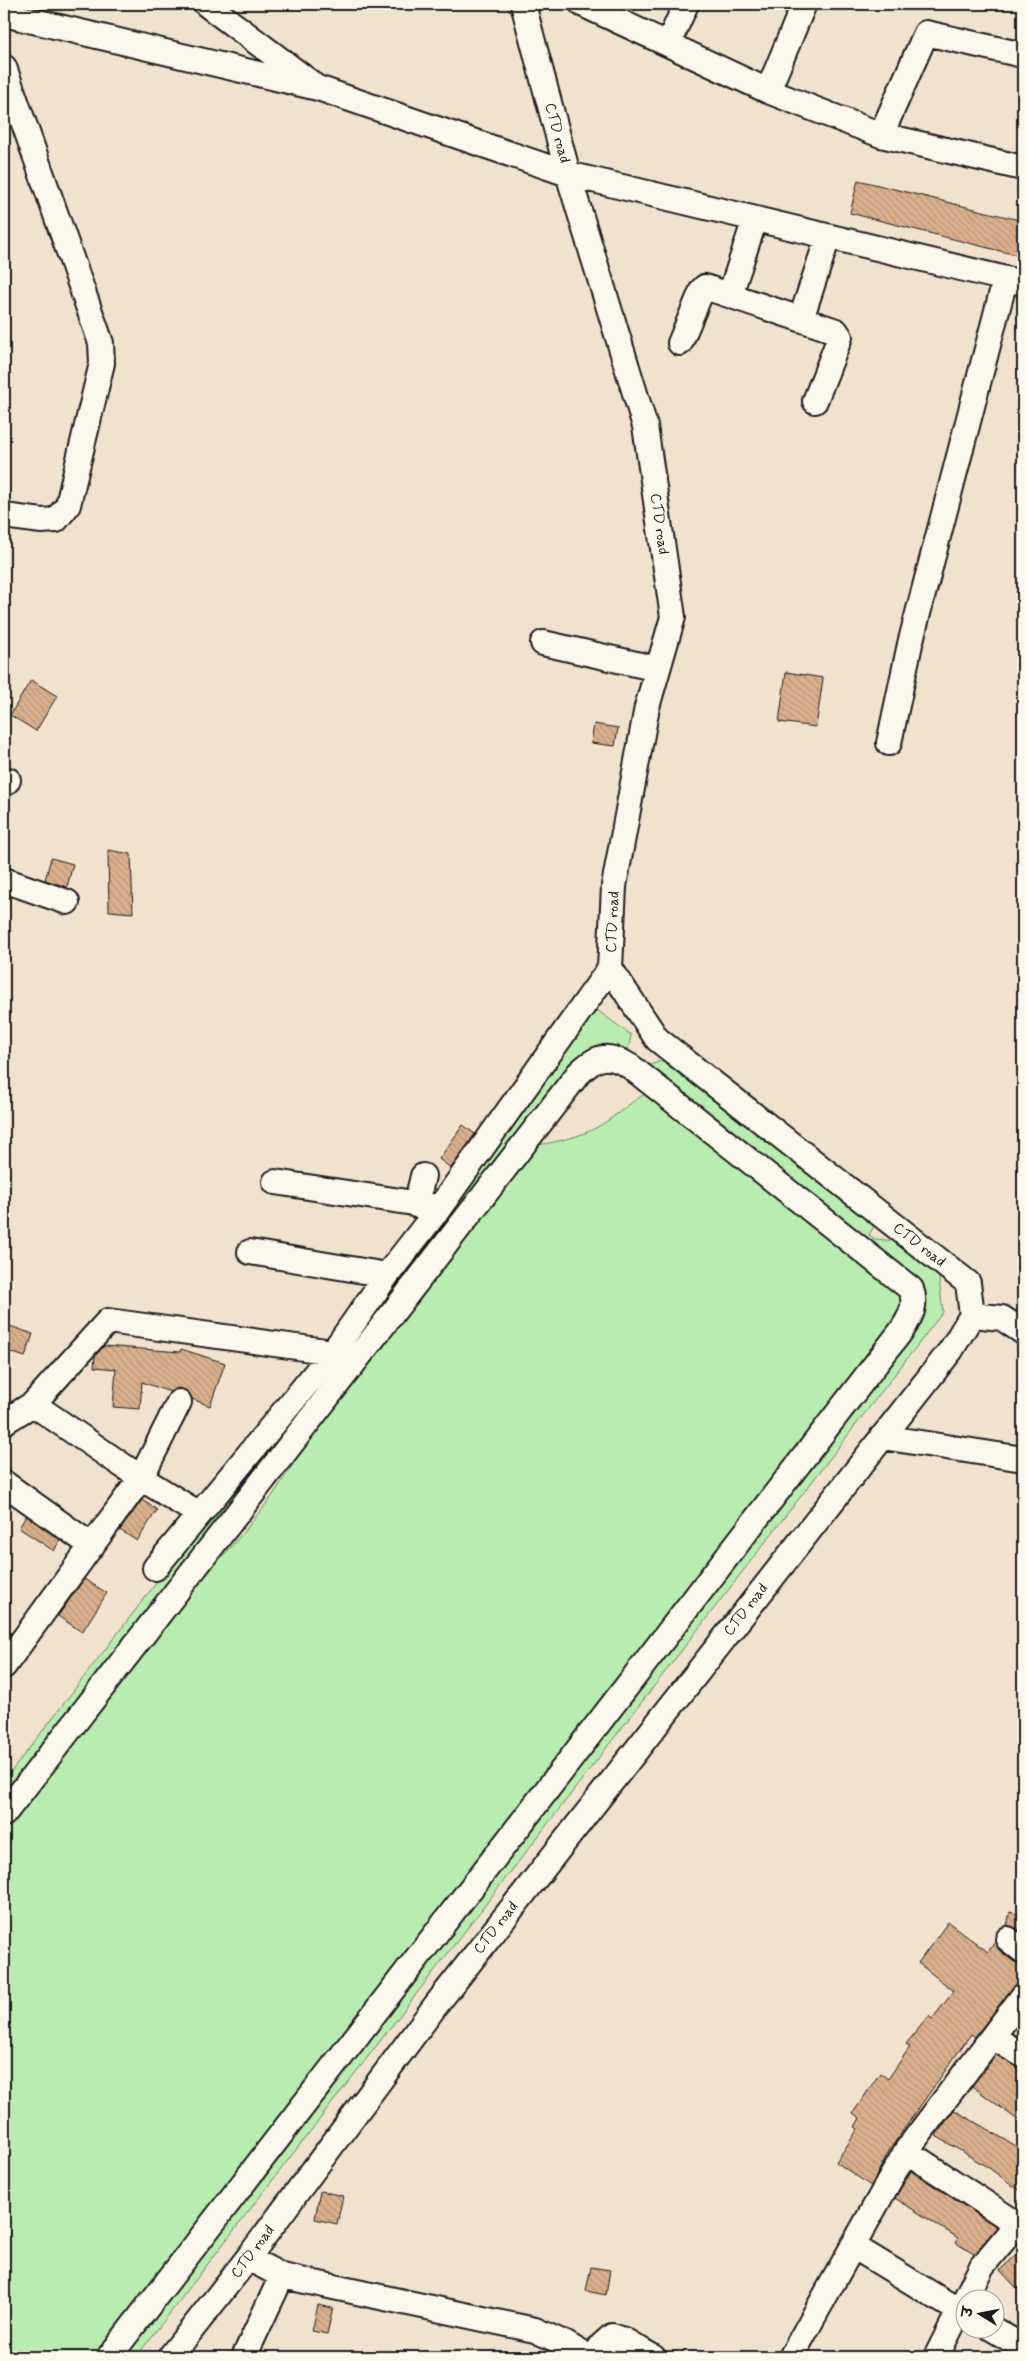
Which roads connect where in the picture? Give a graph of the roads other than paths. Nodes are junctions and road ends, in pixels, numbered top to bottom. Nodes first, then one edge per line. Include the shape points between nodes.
1 (206, 4) edge
2 (523, 4) edge
3 (582, 4) edge
4 (686, 4) edge
5 (804, 4) edge
6 (4, 14) edge
7 (668, 44) junction
8 (1023, 55) edge
9 (4, 67) edge
10 (318, 88) junction
11 (768, 91) junction
12 (881, 135) junction
13 (1023, 168) edge
14 (568, 174) junction
15 (755, 219) junction
16 (828, 237) junction
17 (1014, 281) edge
18 (730, 295) junction
19 (801, 319) junction
20 (680, 343) dead end
21 (815, 401) dead end
22 (4, 516) edge
23 (544, 643) dead end
24 (658, 670) junction
25 (889, 743) dead end
26 (4, 880) edge
27 (67, 902) dead end
28 (610, 968) junction
29 (423, 1176) dead end
30 (276, 1182) dead end
31 (416, 1205) junction
32 (440, 1207) junction
33 (250, 1252) dead end
34 (387, 1275) junction
35 (972, 1315) junction
36 (1023, 1332) edge
37 (333, 1352) junction
38 (179, 1402) dead end
39 (33, 1404) junction
40 (4, 1422) edge
41 (882, 1437) junction
42 (1023, 1459) edge
43 (141, 1478) junction
44 (4, 1483) edge
45 (199, 1514) junction
46 (92, 1546) junction
47 (155, 1568) dead end
48 (7, 1657) edge
49 (4, 1814) edge
50 (1023, 1996) edge
51 (992, 2037) junction
52 (1023, 2055) edge
53 (906, 2151) junction
54 (1021, 2226) edge
55 (853, 2246) junction
56 (248, 2258) junction
57 (282, 2276) junction
58 (972, 2288) edge
59 (954, 2308) edge
60 (954, 2325) edge
61 (1004, 2336) edge
62 (1023, 2347) edge
63 (109, 2357) edge
64 (170, 2357) edge
65 (244, 2357) edge
66 (588, 2357) edge
67 (594, 2357) edge
68 (653, 2357) edge
69 (791, 2357) edge
70 (936, 2357) edge

1 - 10 street
2 - 14 street, CTD road
3 - 7 street
4 - 7 street
5 - 11 street
6 - 10 street
7 - 11 street
8 - 12 street via 926,33
9 - 22 street via 101,343 102,363 68,505 56,520
10 - 14 street
11 - 12 street
12 - 13 street
14 - 15 street
14 - 24 street, CTD road via 645,426 673,617
15 - 16 street
15 - 18 street
16 - 17 street
16 - 19 street
17 - 25 street via 910,644
18 - 19 street
18 - 20 street via 709,287 702,290
19 - 21 street via 836,331 840,337
23 - 24 street
24 - 28 street, CTD road via 647,707 614,886
26 - 27 street
28 - 32 street
28 - 35 street, CTD road via 657,1040 968,1283
29 - 31 street
30 - 31 street
31 - 32 street
32 - 34 street
33 - 34 street
34 - 37 street
35 - 36 street via 1002,1318
35 - 41 street, CTD road via 951,1350
37 - 39 street via 108,1321
37 - 45 street
38 - 43 street
39 - 40 street
39 - 43 street
41 - 42 street
41 - 56 street, CTD road via 436,2005
43 - 45 street
43 - 46 street
44 - 46 street
45 - 47 street
46 - 48 street
49 - 63 street via 578,1074 598,1058 634,1063 912,1289 914,1308 902,1330
50 - 51 street
51 - 52 street
51 - 53 street
53 - 54 street
53 - 55 street
54 - 58 street via 982,2266
55 - 59 street
55 - 69 street
56 - 57 street
56 - 64 street, CTD road
57 - 65 street
57 - 66 street via 535,2330
60 - 70 street
61 - 62 street
67 - 68 street via 612,2336

